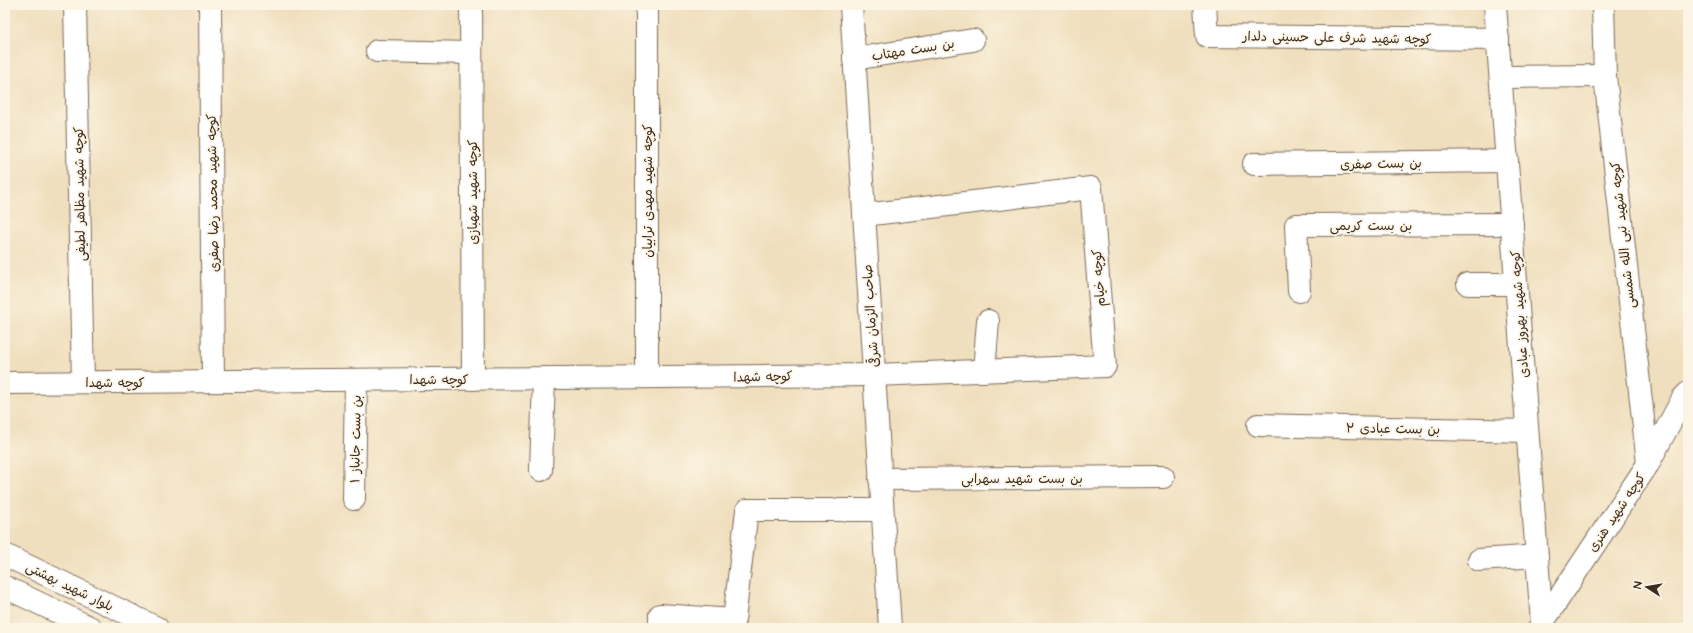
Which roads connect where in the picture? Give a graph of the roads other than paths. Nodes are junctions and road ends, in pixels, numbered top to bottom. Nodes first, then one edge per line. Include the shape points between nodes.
1 (75, 5) edge
2 (210, 5) edge
3 (471, 5) edge
4 (647, 5) edge
5 (851, 5) edge
6 (1204, 5) edge
7 (1495, 5) edge
8 (1603, 5) edge
9 (1498, 39) junction
10 (973, 40) dead end
11 (377, 51) dead end
12 (471, 53) junction
13 (854, 59) junction
14 (1605, 76) junction
15 (1501, 77) junction
16 (1507, 161) junction
17 (1254, 164) dead end
18 (864, 215) junction
19 (1512, 224) junction
20 (1468, 284) dead end
21 (1516, 284) junction
22 (1299, 291) dead end
23 (988, 320) dead end
24 (984, 371) junction
25 (874, 375) junction
26 (647, 377) junction
27 (544, 378) junction
28 (473, 379) junction
29 (356, 380) junction
30 (213, 381) junction
31 (83, 382) junction
32 (5, 383) edge
33 (1688, 392) edge
34 (1258, 425) dead end
35 (1527, 432) junction
36 (1648, 464) junction
37 (541, 470) dead end
38 (1164, 477) dead end
39 (880, 479) junction
40 (354, 498) dead end
41 (882, 510) junction
42 (5, 555) edge
43 (1537, 556) junction
44 (1479, 560) dead end
45 (5, 586) edge
46 (1540, 626) edge
47 (91, 628) edge
48 (157, 628) edge
49 (660, 628) edge
50 (890, 628) edge

1 - 31 street, کوچه شهید مظاهر لطیفی
2 - 30 street, کوچه شهید محمد رضا صفری
3 - 12 street, کوچه شهید شهبازی
4 - 26 street, کوچه شهید مهدی ترابیان
5 - 13 street, صاحب الزمان شرقی
6 - 9 street, کوچه شهید شرف علی حسینی دلدار via 1207,36
7 - 9 street, کوچه شهید بهروز عبادی
8 - 14 street, کوچه شهید نبی الله شمسی
9 - 15 street, کوچه شهید بهروز عبادی
10 - 13 street, بن بست مهتاب
11 - 12 street
12 - 28 street, کوچه شهید شهبازی
13 - 18 street, صاحب الزمان شرقی
14 - 15 street
14 - 36 street, کوچه شهید نبی الله شمسی
15 - 16 street, کوچه شهید بهروز عبادی
16 - 17 street, بن بست صفری
16 - 19 street, کوچه شهید بهروز عبادی
18 - 24 street, کوچه خیام via 1091,188 1105,366
18 - 25 street, صاحب الزمان شرقی
19 - 21 street, کوچه شهید بهروز عبادی
19 - 22 street, بن بست کریمی via 1296,225
20 - 21 street
21 - 35 street, کوچه شهید بهروز عبادی
23 - 24 street
24 - 25 street, کوچه خیام
25 - 26 street, کوچه شهدا
25 - 39 street, صاحب الزمان شرقی
26 - 27 street, کوچه شهدا
27 - 28 street, کوچه شهدا
27 - 37 street
28 - 29 street, کوچه شهدا
29 - 30 street, کوچه شهدا
29 - 40 street, بن بست جانباز ۱
30 - 31 street, کوچه شهدا
31 - 32 street, کوچه شهدا
33 - 36 street, کوچه شهید هنری
34 - 35 street, بن بست عبادی ۲
35 - 43 street, کوچه شهید بهروز عبادی
36 - 46 street, کوچه شهید هنری
38 - 39 street, بن بست شهید سهرابی
39 - 41 street, صاحب الزمان شرقی
41 - 49 street via 747,510 734,620 660,615
41 - 50 street, صاحب الزمان شرقی
42 - 48 street, بلوار شهید بهشتی
43 - 44 street
43 - 46 street, کوچه شهید بهروز عبادی
45 - 47 street

